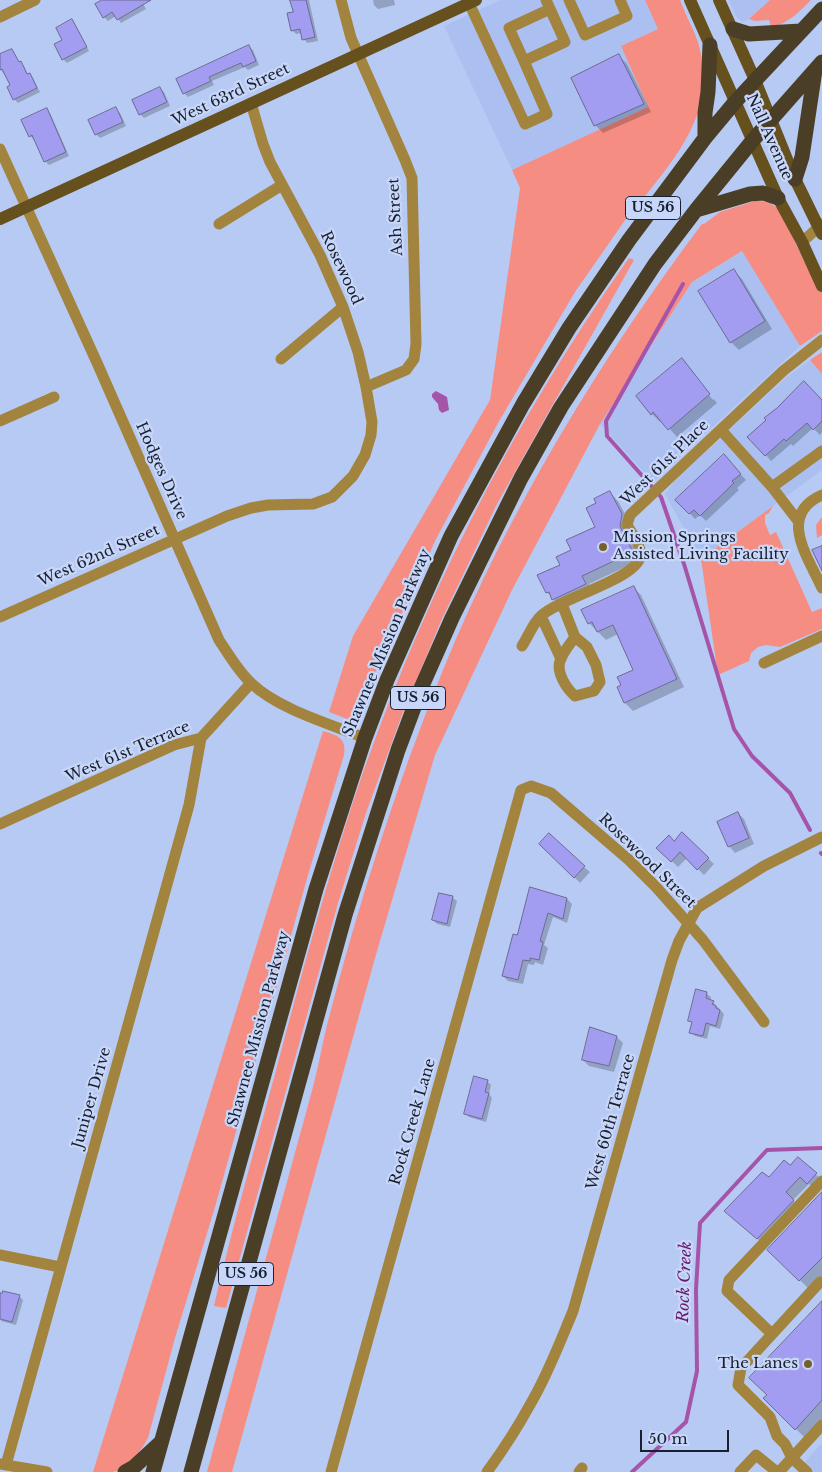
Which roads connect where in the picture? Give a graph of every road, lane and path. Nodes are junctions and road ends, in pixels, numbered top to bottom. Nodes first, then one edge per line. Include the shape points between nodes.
1 (35, 0) edge
2 (341, 0) edge
3 (570, 0) edge
4 (620, 0) edge
5 (690, 0) edge
6 (719, 0) edge
7 (472, 2) edge
8 (548, 5) edge
9 (822, 9) edge
10 (0, 18) edge
11 (733, 29) junction
12 (801, 31) junction
13 (710, 45) junction
14 (358, 54) junction
15 (524, 61) junction
16 (819, 66) edge
17 (755, 80) junction
18 (735, 102) junction
19 (251, 103) junction
20 (771, 120) junction
21 (705, 138) junction
22 (753, 140) junction
23 (0, 149) edge
24 (795, 179) junction
25 (282, 185) junction
26 (778, 198) junction
27 (27, 207) junction
28 (696, 210) junction
29 (0, 219) edge
30 (219, 224) dead end
31 (821, 228) edge
32 (802, 242) junction
33 (822, 286) edge
34 (343, 307) junction
35 (822, 340) edge
36 (281, 358) dead end
37 (366, 387) junction
38 (54, 397) dead end
39 (0, 421) edge
40 (720, 430) junction
41 (822, 451) edge
42 (365, 455) joint
43 (772, 486) junction
44 (822, 495) edge
45 (798, 521) junction
46 (174, 539) junction
47 (822, 588) edge
48 (562, 604) junction
49 (541, 616) junction
50 (0, 617) edge
51 (822, 636) edge
52 (575, 637) junction
53 (522, 646) dead end
54 (561, 659) junction
55 (764, 663) dead end
56 (251, 683) junction
57 (202, 738) junction
58 (365, 738) junction
59 (531, 786) joint
60 (0, 824) edge
61 (822, 837) edge
62 (688, 922) junction
63 (764, 1022) dead end
64 (822, 1181) edge
65 (0, 1255) edge
66 (60, 1267) junction
67 (820, 1282) dead end
68 (772, 1334) junction
69 (822, 1425) edge
70 (160, 1443) junction
71 (792, 1458) junction
72 (3, 1465) edge
73 (47, 1472) edge
74 (125, 1472) edge
75 (152, 1472) edge
76 (190, 1472) edge
77 (331, 1472) edge
78 (487, 1472) edge
79 (740, 1472) edge
80 (778, 1472) edge
81 (807, 1472) edge

1 - 10 street
2 - 14 street, Ash Street
3 - 4 street via 585,35 627,16
5 - 13 main road, Nall Avenue
6 - 11 main road, Nall Avenue
7 - 14 main road, West 63rd Street
7 - 15 street via 525,124 547,114
8 - 15 street via 509,28
8 - 15 street via 565,42
9 - 12 highway, Shawnee Mission Parkway / US 56
11 - 12 highway via 749,34
11 - 17 main road, Nall Avenue
12 - 17 highway, Shawnee Mission Parkway / US 56
13 - 18 main road, Nall Avenue
13 - 21 highway
14 - 19 main road, West 63rd Street
14 - 37 street, Ash Street via 412,178 416,344 414,359 406,370
16 - 20 highway, US 56
16 - 24 highway
17 - 18 highway, Shawnee Mission Parkway / US 56
17 - 20 main road, Nall Avenue
18 - 21 highway, Shawnee Mission Parkway / US 56
18 - 22 main road, Nall Avenue
19 - 25 street, Rosewood via 263,144
19 - 27 main road, West 63rd Street
20 - 22 highway, US 56
20 - 24 main road, Nall Avenue
21 - 58 highway, Shawnee Mission Parkway / US 56 via 602,279 523,404 451,536
22 - 26 main road, Nall Avenue
22 - 28 highway, US 56
23 - 27 street, Hodges Drive
24 - 31 main road, Nall Avenue
25 - 30 street
25 - 34 street, Rosewood via 320,254
26 - 28 highway via 763,193 750,194
26 - 32 main road, Nall Avenue
27 - 29 main road, West 63rd Street
27 - 46 street, Hodges Drive
28 - 76 highway, US 56 via 655,264 557,415 485,549 422,686 389,776 345,915
31 - 32 street
32 - 33 main road, Nall Avenue
34 - 36 street
34 - 37 street, Rosewood
35 - 40 street, West 61st Place via 783,371
37 - 42 street, Rosewood via 372,422
38 - 39 street
40 - 43 street
40 - 48 street, West 61st Place via 630,515 627,526 639,546 640,559 635,566
41 - 43 street
42 - 46 street, West 62nd Street via 353,476 332,497 312,504 251,508
43 - 45 street
44 - 45 street via 807,504
45 - 47 street via 800,540
46 - 50 street, West 62nd Street
46 - 56 street, Hodges Drive via 219,640
48 - 49 street
48 - 52 street
49 - 53 street
49 - 54 street
51 - 55 street
52 - 54 street
52 - 54 street via 586,647 596,665 600,682 594,691 575,696 568,690 559,663
56 - 57 street, West 61st Terrace
56 - 58 street, Hodges Drive via 280,703
57 - 60 street, West 61st Terrace via 174,745
57 - 66 street, Juniper Drive via 189,805
58 - 70 highway, Shawnee Mission Parkway / US 56 via 316,889
59 - 62 street, Rosewood Street via 551,793 574,812 656,887
59 - 77 street, Rock Creek Lane via 521,790 516,807
61 - 62 street, West 60th Terrace via 723,890 697,908
62 - 63 street, Rosewood Street
62 - 78 street, West 60th Terrace via 672,960 573,1311 532,1402
64 - 68 street via 729,1280 727,1291
65 - 66 street
66 - 72 street, Juniper Drive
67 - 68 street
68 - 71 street via 741,1368 738,1386 770,1417 777,1436
69 - 71 street
70 - 74 highway
70 - 75 highway, Shawnee Mission Parkway / US 56
71 - 80 street
71 - 81 street
72 - 73 street
79 - 80 street via 756,1455

